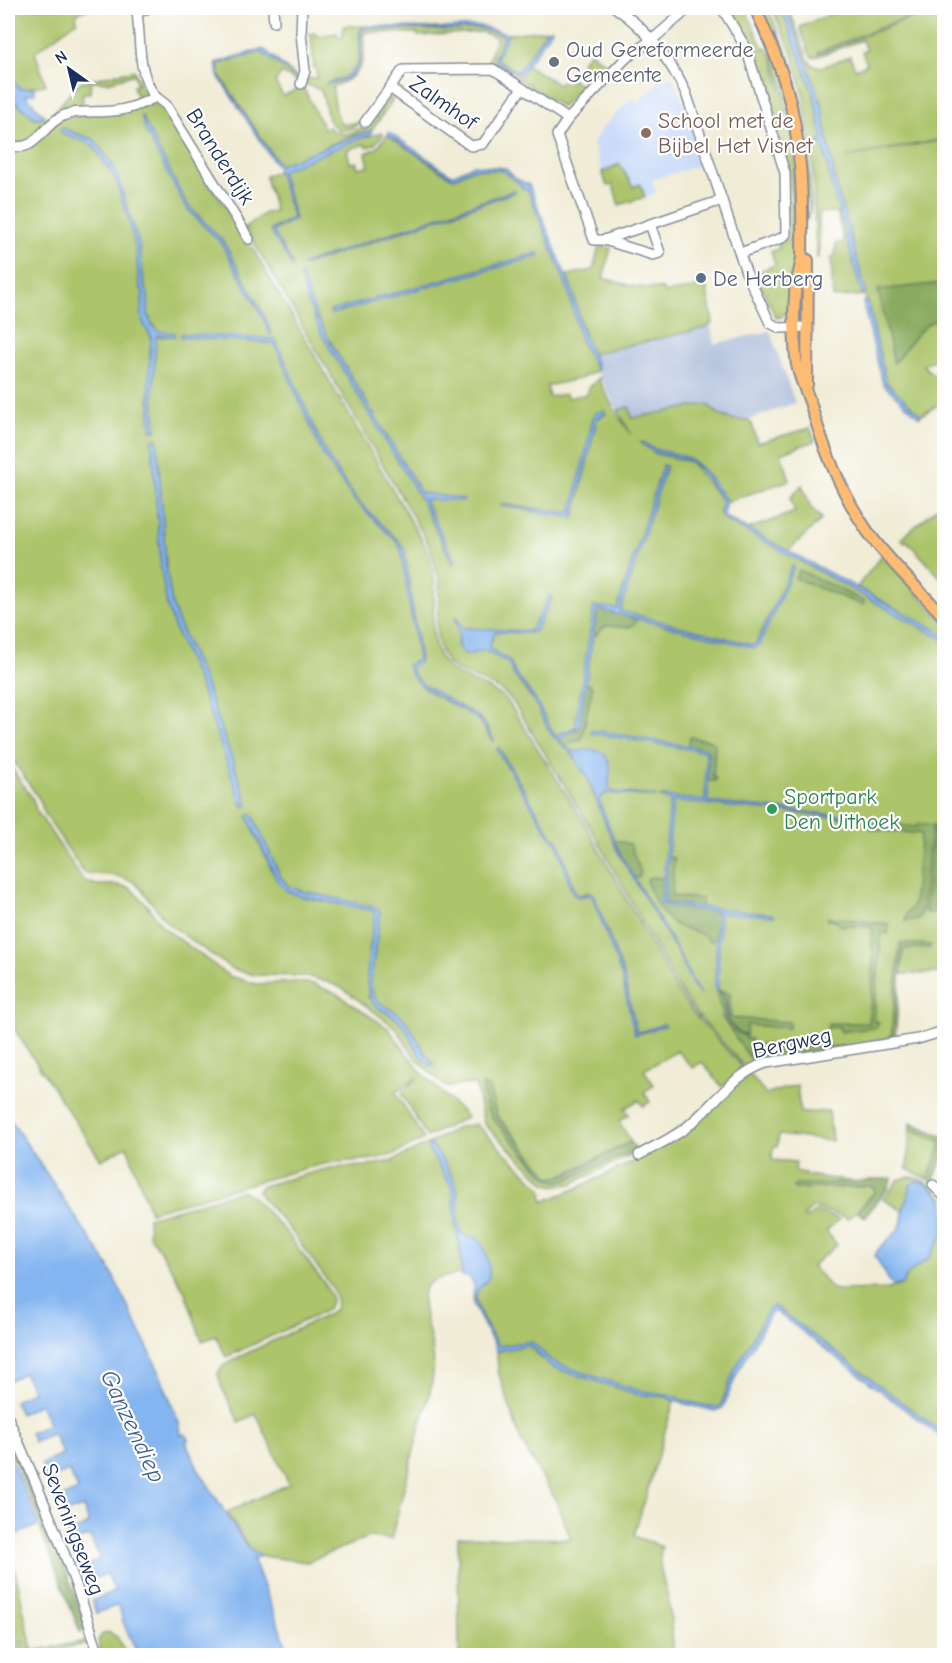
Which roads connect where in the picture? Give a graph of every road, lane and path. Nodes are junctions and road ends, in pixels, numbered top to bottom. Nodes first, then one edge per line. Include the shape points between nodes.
1 (148, 8) edge
2 (273, 8) edge
3 (303, 8) edge
4 (616, 8) edge
5 (689, 8) edge
6 (722, 8) edge
7 (754, 8) edge
8 (274, 22) dead end
9 (653, 39) junction
10 (301, 84) dead end
11 (390, 88) junction
12 (522, 88) junction
13 (156, 97) junction
14 (568, 119) junction
15 (365, 122) dead end
16 (8, 145) edge
17 (722, 200) junction
18 (650, 224) junction
19 (249, 238) dead end
20 (604, 240) junction
21 (740, 253) junction
22 (801, 328) junction
23 (945, 617) edge
24 (945, 1031) edge
25 (639, 1155) dead end
26 (933, 1185) dead end
27 (945, 1196) edge
28 (8, 1418) edge
29 (99, 1656) edge

1 - 13 street, Branderdijk via 137,13 139,56
2 - 8 street
3 - 10 street via 305,71
4 - 9 street
5 - 9 street
6 - 21 street via 746,48 785,173 786,234
7 - 22 main road via 776,56 800,156 803,231 796,293
9 - 14 street via 626,58
9 - 17 street via 686,93
11 - 12 street, Zalmhof via 403,70 493,69
11 - 12 street, Zalmhof via 477,147
11 - 15 street, Zalmhof
12 - 14 street
13 - 16 street via 123,110 67,114 30,144
13 - 19 street, Branderdijk via 166,105
14 - 20 street via 557,135 594,240
17 - 18 street
17 - 21 street
18 - 20 street
18 - 20 street via 660,253 653,255
21 - 22 street via 770,323 774,327
22 - 23 main road via 798,373 826,454 850,504 877,543
24 - 25 street, Bergweg via 747,1070 687,1126
26 - 27 street
28 - 29 street, Seveningseweg

